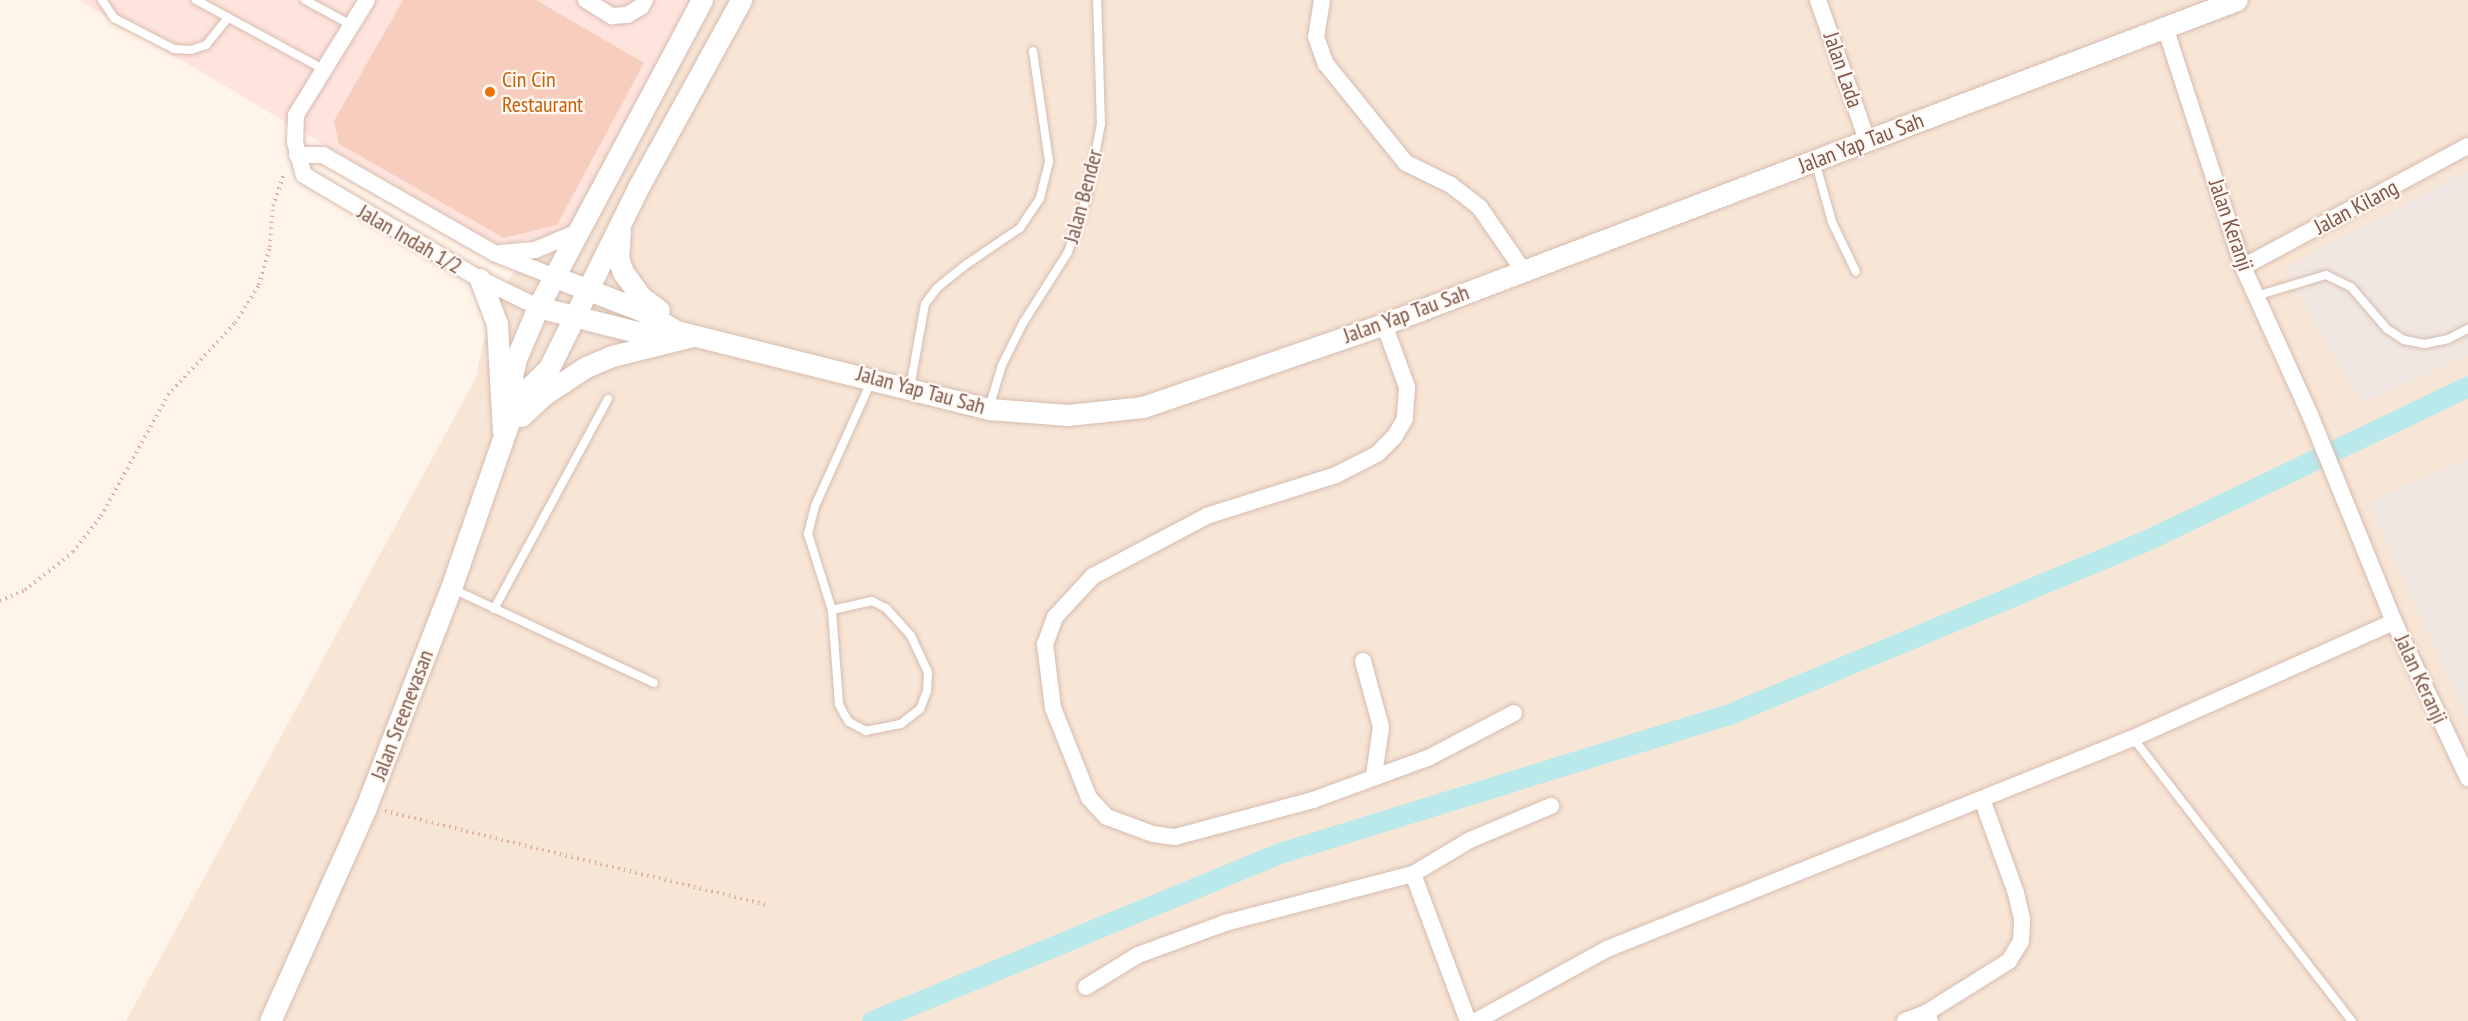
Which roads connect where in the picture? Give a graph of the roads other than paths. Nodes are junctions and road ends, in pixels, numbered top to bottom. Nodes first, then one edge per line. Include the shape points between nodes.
1 (102, 0) edge
2 (196, 0) edge
3 (304, 0) edge
4 (367, 0) edge
5 (586, 0) edge
6 (645, 0) edge
7 (702, 0) edge
8 (741, 0) edge
9 (1097, 0) edge
10 (1322, 0) edge
11 (1818, 0) edge
12 (2237, 0) edge
13 (228, 18) junction
14 (351, 25) junction
15 (2166, 30) junction
16 (1033, 51) dead end
17 (323, 69) junction
18 (1867, 141) junction
19 (2468, 146) edge
20 (296, 148) junction
21 (1815, 161) junction
22 (620, 224) junction
23 (578, 232) junction
24 (494, 253) junction
25 (2243, 267) junction
26 (1523, 270) junction
27 (1856, 272) dead end
28 (555, 277) junction
29 (480, 279) junction
30 (589, 288) junction
31 (2256, 297) junction
32 (538, 307) junction
33 (574, 319) junction
34 (1384, 324) junction
35 (2468, 329) edge
36 (685, 333) junction
37 (873, 377) junction
38 (910, 388) junction
39 (608, 399) dead end
40 (516, 401) junction
41 (988, 409) junction
42 (503, 437) junction
43 (451, 588) junction
44 (495, 609) junction
45 (832, 610) junction
46 (2394, 622) junction
47 (1363, 661) dead end
48 (654, 683) dead end
49 (1514, 713) dead end
50 (2133, 738) junction
51 (1374, 775) junction
52 (2468, 778) edge
53 (1982, 799) junction
54 (1551, 806) dead end
55 (1413, 874) junction
56 (1086, 987) dead end
57 (1928, 1017) edge
58 (270, 1021) edge
59 (1468, 1021) edge
60 (1476, 1021) edge
61 (1905, 1021) edge
62 (2352, 1021) edge

1 - 13 lane via 114,18 174,49 191,50 206,45
2 - 13 lane
3 - 14 lane
4 - 14 street
5 - 6 street via 612,16 627,15
7 - 23 street
8 - 22 street
9 - 41 lane, Jalan Bender via 1101,124 1087,196 1068,252 1023,323 1002,365
10 - 26 street via 1316,37 1326,64 1406,163 1451,184 1480,208
11 - 18 street, Jalan Lada
12 - 15 street, Jalan Yap Tau Sah
13 - 17 lane
14 - 17 street
15 - 18 street, Jalan Yap Tau Sah
15 - 25 street, Jalan Keranji
16 - 38 lane via 1049,161 1040,198 1020,228 937,288 925,304
17 - 20 street via 296,115
18 - 21 street, Jalan Yap Tau Sah
19 - 25 street, Jalan Kilang
20 - 24 street, Jalan Indah 1/2 via 323,155
20 - 29 street, Jalan Indah 1/2 via 307,180
21 - 26 street, Jalan Yap Tau Sah
21 - 27 lane via 1832,222
22 - 30 street
22 - 36 street via 618,257 632,286
23 - 24 street via 535,250
23 - 28 street
24 - 28 street, Jalan Indah 1/2
25 - 31 street, Jalan Keranji
26 - 34 street, Jalan Yap Tau Sah
28 - 30 street, Jalan Yap Tau Sah
28 - 32 street
29 - 32 street, Jalan Indah 1/2
29 - 42 street via 497,324
30 - 33 street
30 - 36 street, Jalan Yap Tau Sah
31 - 35 lane via 2326,275 2351,287 2387,329 2404,340 2425,344
31 - 46 street, Jalan Keranji via 2310,415
32 - 33 street
32 - 40 street via 512,376
33 - 36 street via 637,332
33 - 40 street via 549,368
34 - 41 street, Jalan Yap Tau Sah via 1143,406 1068,415
34 - 51 street via 1402,367 1408,407 1394,437 1377,454 1335,475 1207,516 1093,576 1055,618 1045,644 1053,708 1089,798 1107,817 1124,825 1175,837 1313,800
36 - 37 street, Jalan Yap Tau Sah
36 - 42 street via 586,367 529,407
37 - 38 street, Jalan Yap Tau Sah
37 - 45 lane via 815,506 808,534
38 - 41 street, Jalan Yap Tau Sah
39 - 44 lane
40 - 42 street, Jalan Sreenevasan
42 - 43 street, Jalan Sreenevasan
43 - 44 lane
43 - 58 street, Jalan Sreenevasan via 366,807
44 - 48 lane
45 - 45 lane via 872,601 886,608 911,636 928,672 927,691 920,709 901,724 866,731 849,722 839,704
46 - 50 street
46 - 52 street, Jalan Keranji
47 - 51 street via 1381,727
49 - 51 street via 1428,758
50 - 53 street
50 - 62 lane
53 - 57 street via 2016,893 2022,919 2020,940 2009,961
53 - 60 street via 1608,949
54 - 55 street via 1470,840
55 - 56 street via 1225,923 1138,955
55 - 59 street
57 - 61 street

